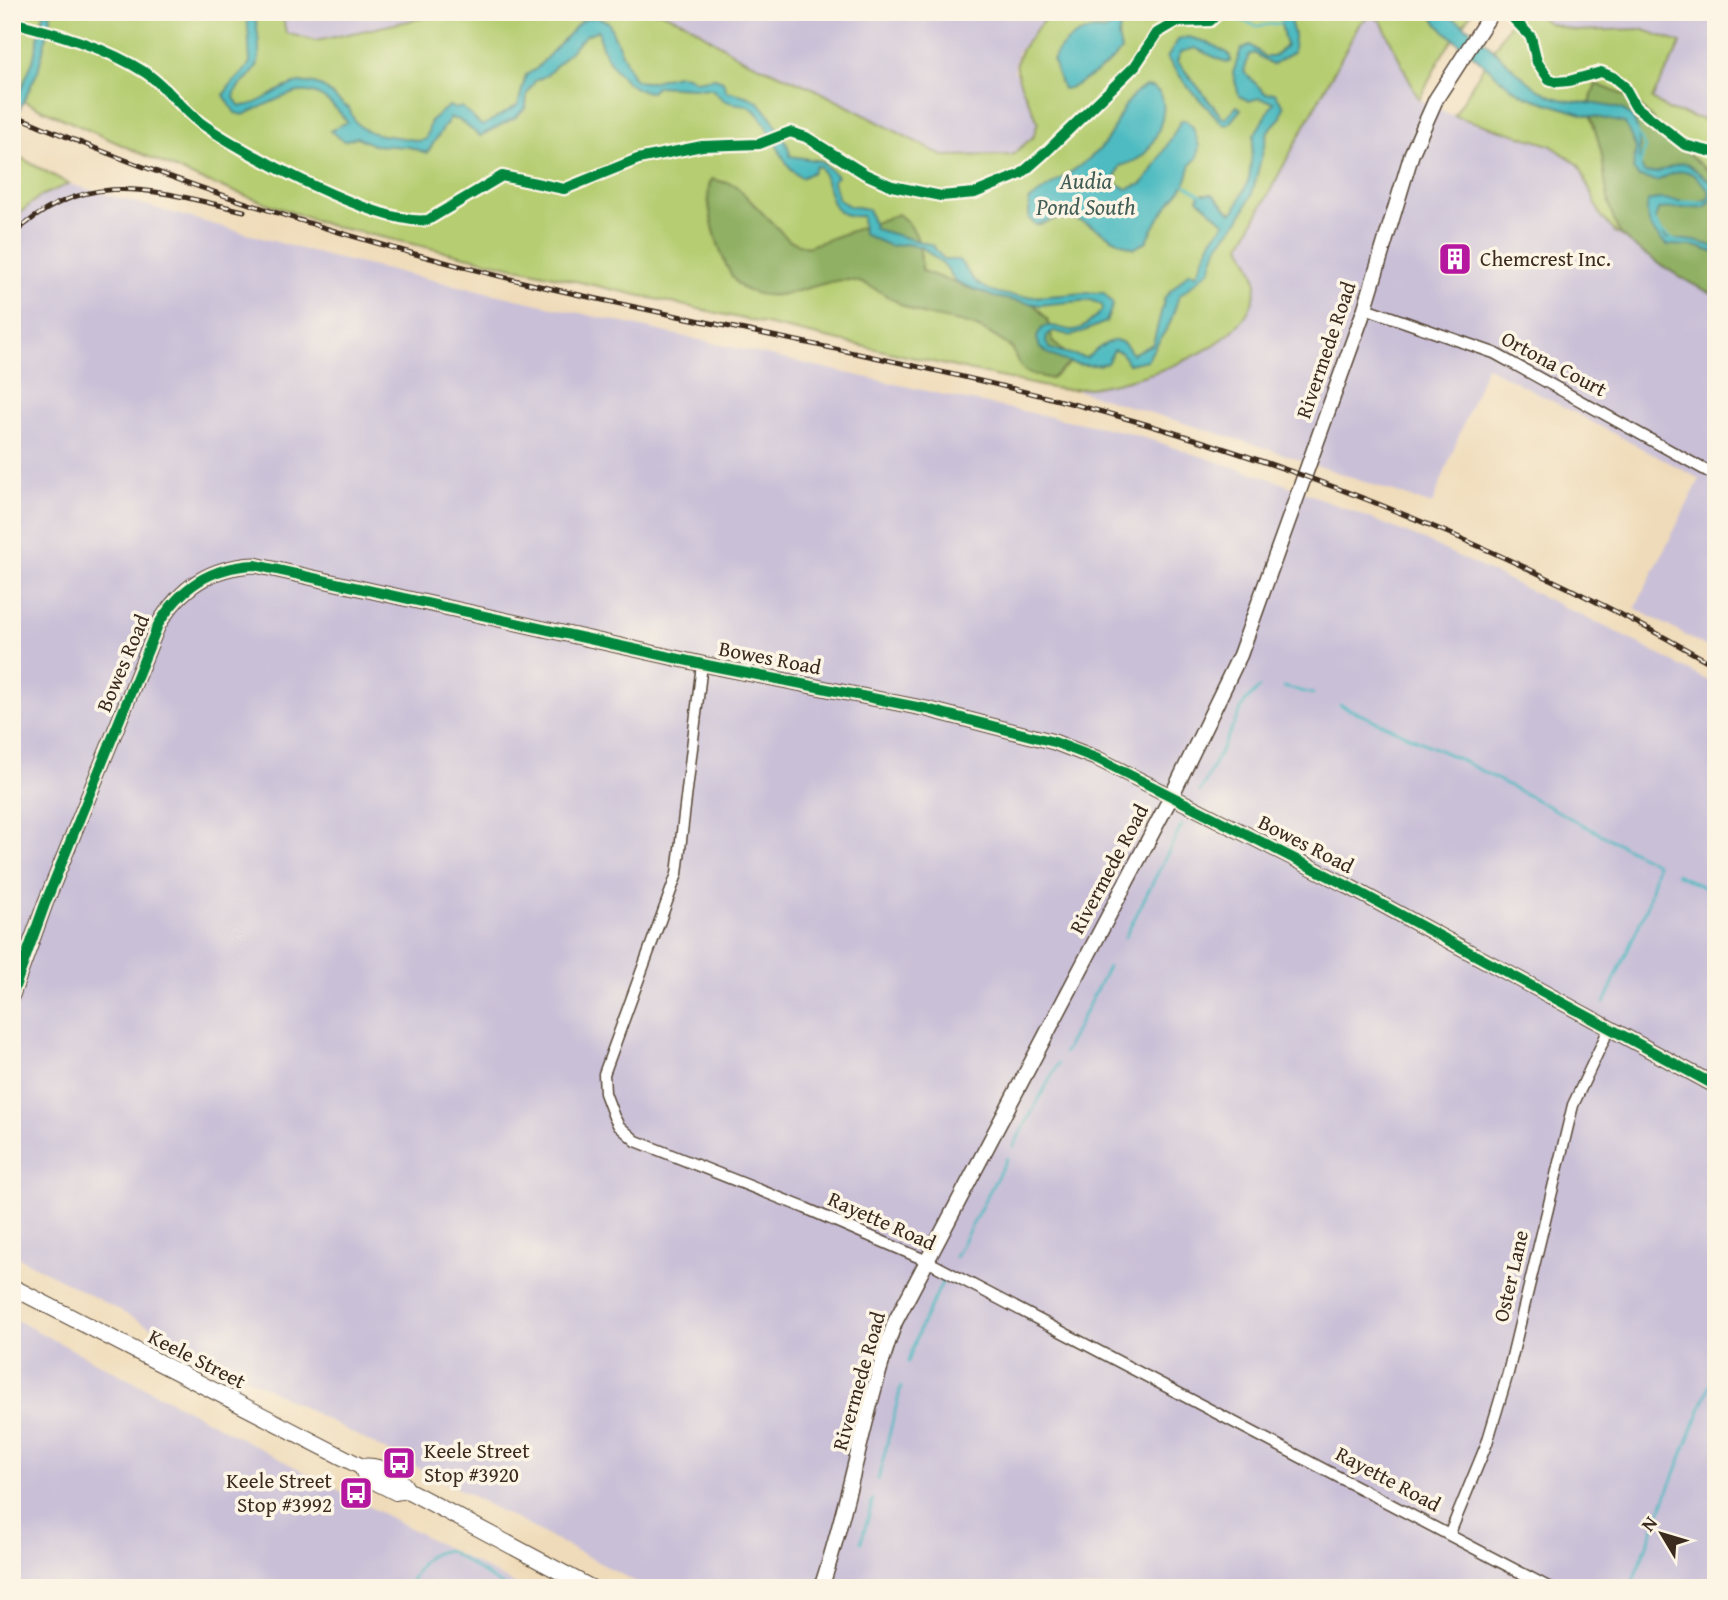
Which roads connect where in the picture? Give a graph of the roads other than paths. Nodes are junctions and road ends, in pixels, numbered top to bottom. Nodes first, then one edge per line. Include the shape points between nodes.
1 (1492, 12) edge
2 (1364, 308) junction
3 (1716, 476) edge
4 (702, 664) junction
5 (1171, 797) junction
6 (12, 995) edge
7 (1609, 1029) junction
8 (1716, 1086) edge
9 (925, 1260) junction
10 (16, 1291) edge
11 (1450, 1533) junction
12 (591, 1588) edge
13 (821, 1588) edge
14 (1550, 1588) edge

1 - 2 street, Rivermede Road via 1436,99 1412,153
2 - 3 street, Ortona Court via 1494,353
2 - 5 street, Rivermede Road via 1240,654
4 - 5 street, Bowes Road via 924,708 1023,733 1098,759
4 - 6 street, Bowes Road via 273,567 238,566 205,575 178,596 158,625
4 - 9 street, Rayette Road via 677,874 608,1056 604,1074 609,1105 619,1126 636,1141
5 - 7 street, Bowes Road via 1346,885
5 - 9 street, Rivermede Road
7 - 8 street, Bowes Road
7 - 11 street, Oster Lane via 1573,1105 1508,1373
9 - 11 street, Rayette Road
9 - 13 street, Rivermede Road via 885,1349 842,1527
10 - 12 main road, Keele Street via 362,1467 372,1466 402,1480 407,1490
11 - 14 street, Rayette Road

